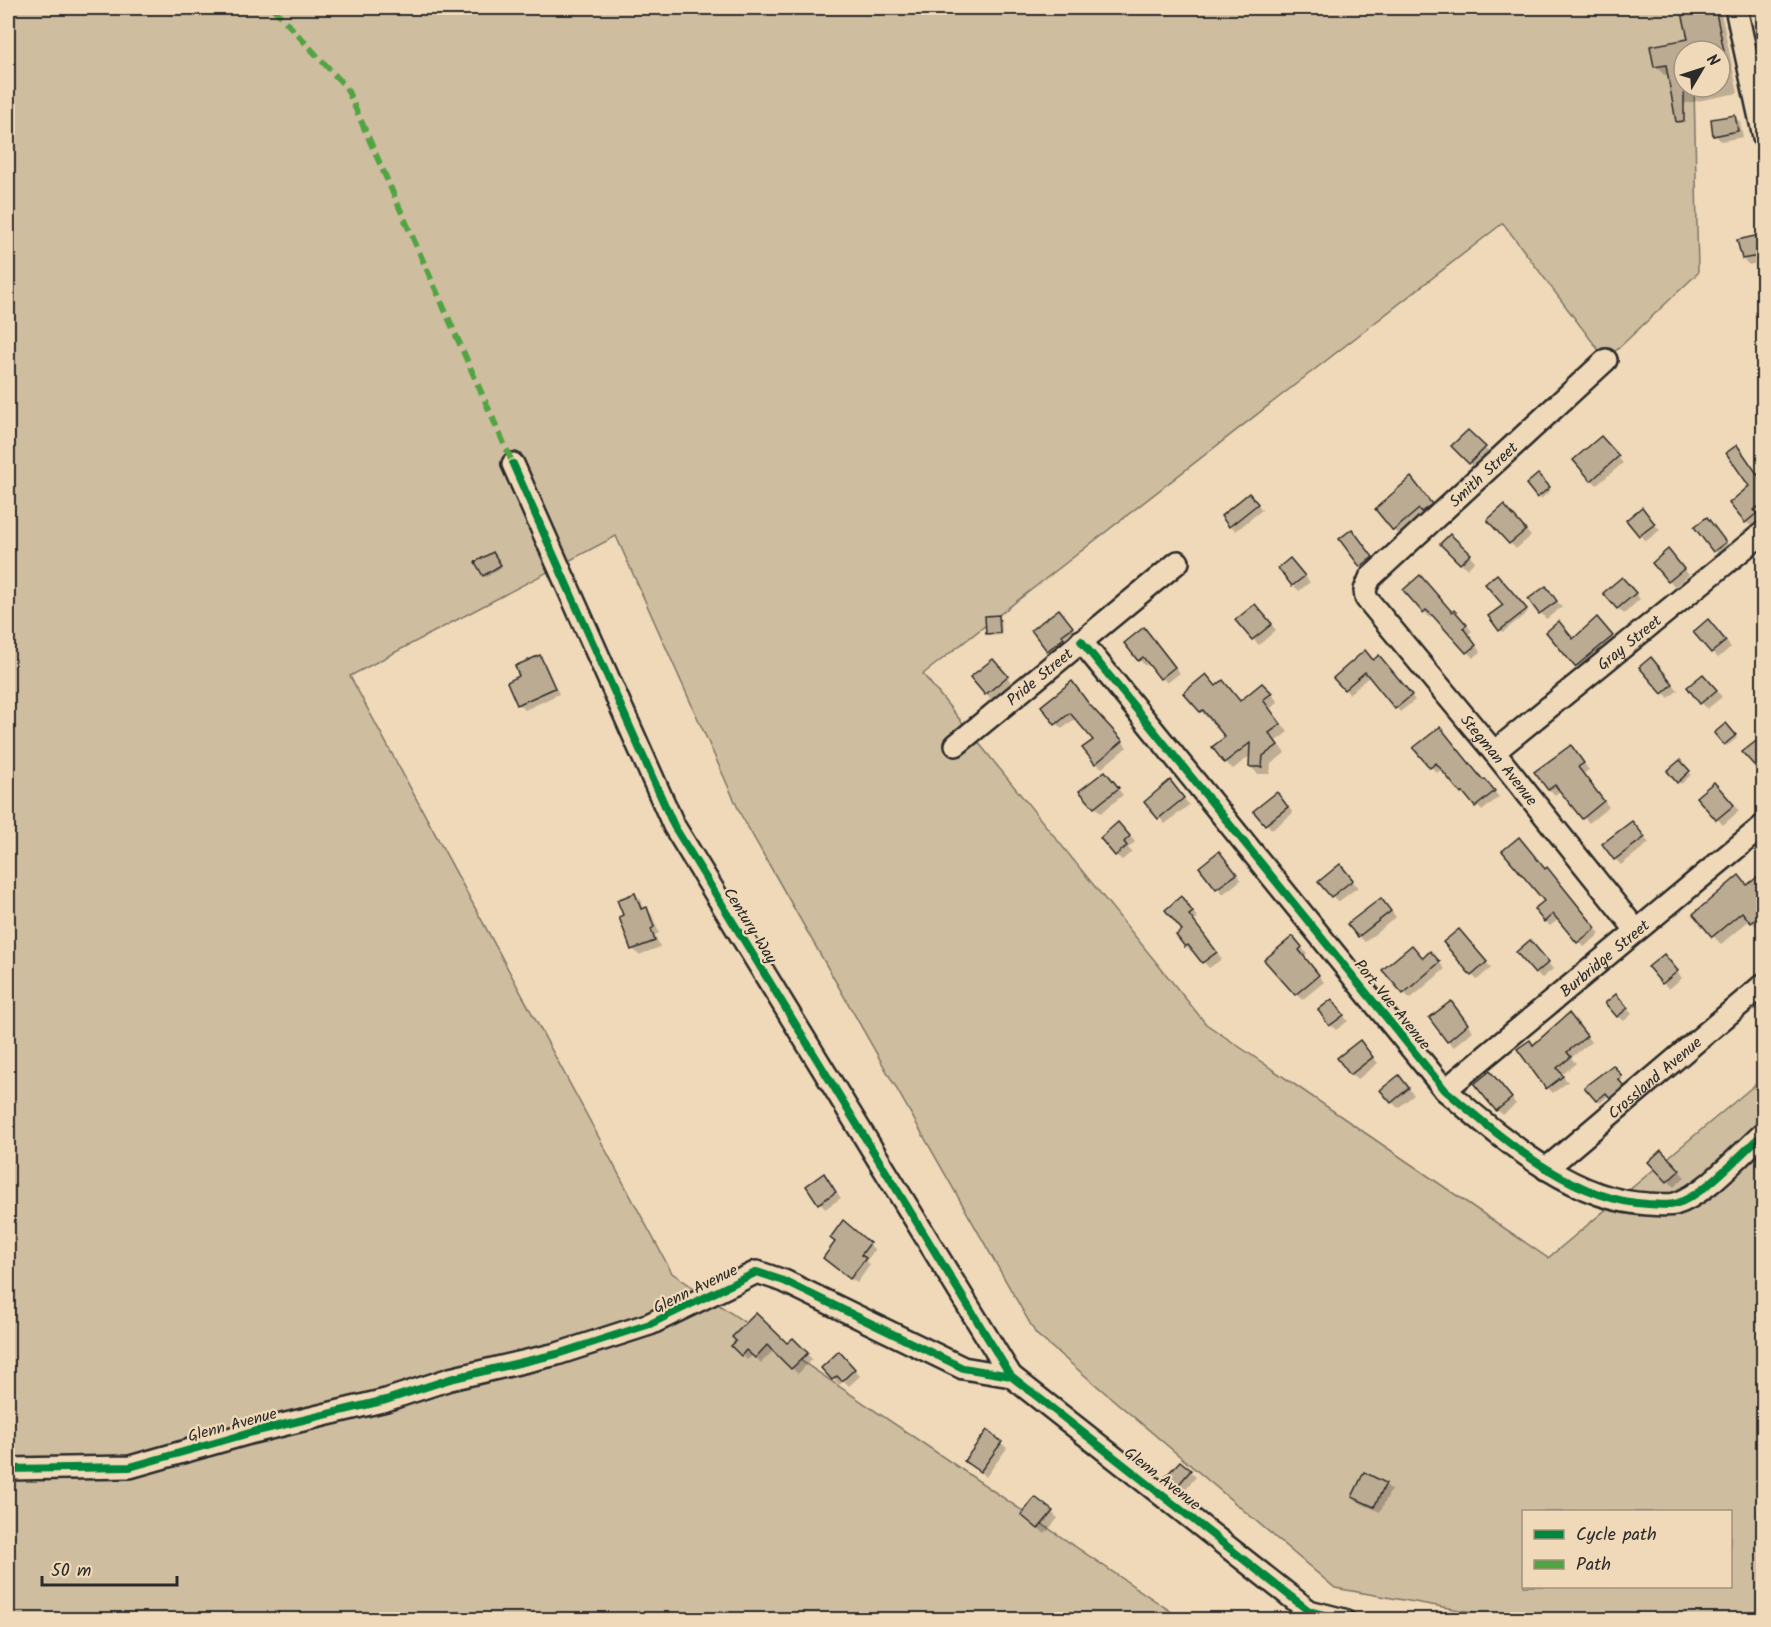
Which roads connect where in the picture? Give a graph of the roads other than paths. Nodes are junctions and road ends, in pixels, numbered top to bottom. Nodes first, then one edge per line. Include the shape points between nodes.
1 (1736, 8) edge
2 (1764, 137) edge
3 (1606, 360) dead end
4 (513, 464) dead end
5 (1764, 532) edge
6 (1178, 562) dead end
7 (1365, 590) joint
8 (1082, 641) junction
9 (956, 745) dead end
10 (1494, 752) junction
11 (1764, 825) edge
12 (1636, 930) junction
13 (1764, 984) edge
14 (1445, 1090) junction
15 (1764, 1133) edge
16 (1546, 1169) junction
17 (1011, 1376) junction
18 (8, 1469) edge
19 (1344, 1620) edge

1 - 2 street
3 - 7 street, Smith Street via 1370,578
4 - 17 street, Century Way via 674,826
5 - 10 street, Gray Street
6 - 8 street, Pride Street
7 - 10 street, Stegman Avenue via 1366,598
8 - 9 street, Pride Street
8 - 14 street, Port Vue Avenue
10 - 12 street, Stegman Avenue
11 - 12 street, Burbridge Street
12 - 14 street, Burbridge Street
13 - 16 street, Crossland Avenue
14 - 16 street, Port Vue Avenue via 1509,1144
15 - 16 street, Port Vue Avenue via 1697,1194 1674,1204 1604,1197
17 - 18 street, Glenn Avenue via 963,1368 784,1281 757,1272 650,1324 557,1354 450,1379 386,1400 253,1431 130,1467
17 - 19 street, Glenn Avenue via 1309,1611

